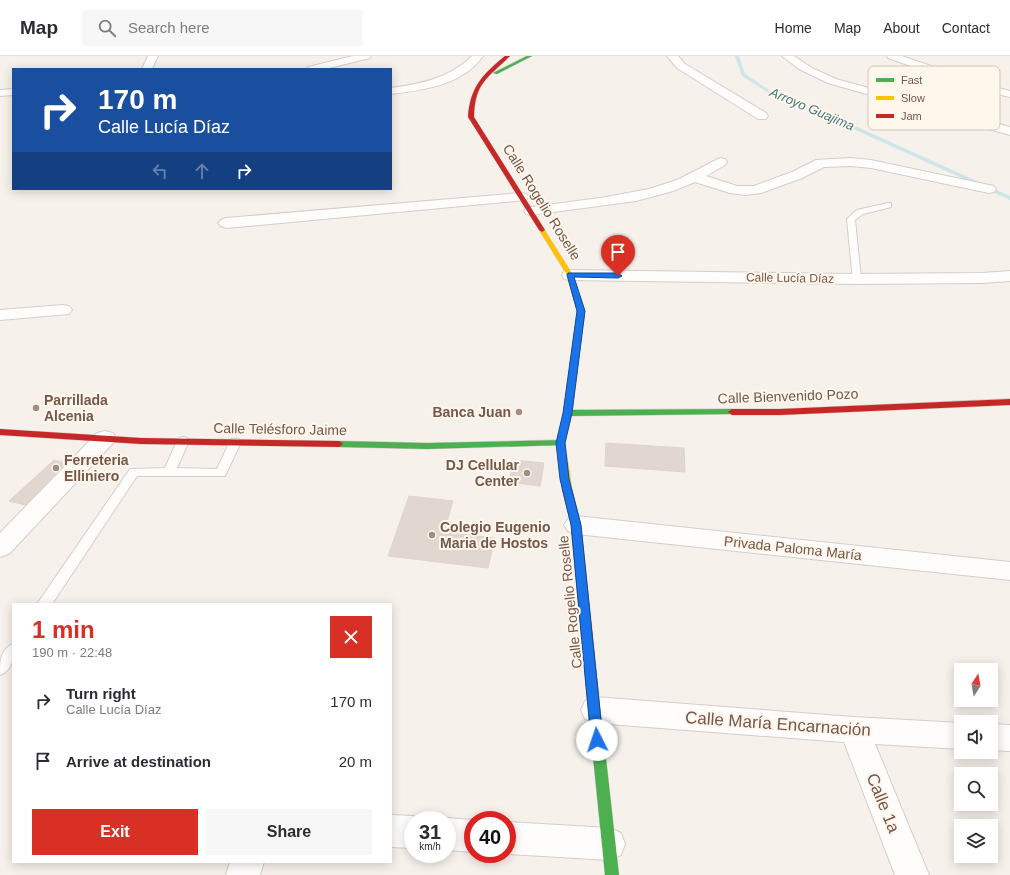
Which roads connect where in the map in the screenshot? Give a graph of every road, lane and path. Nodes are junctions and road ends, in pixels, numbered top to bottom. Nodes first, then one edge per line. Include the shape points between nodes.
1 (152, 56) edge
2 (366, 56) edge
3 (478, 56) edge
4 (508, 56) edge
5 (530, 56) edge
6 (672, 56) edge
7 (787, 56) edge
8 (892, 56) edge
9 (921, 66) edge
10 (147, 68) edge
11 (316, 68) edge
12 (487, 76) junction
13 (392, 91) edge
14 (868, 91) edge
15 (1000, 91) edge
16 (12, 92) edge
17 (0, 93) edge
18 (1010, 94) edge
19 (762, 116) dead end
20 (1000, 128) edge
21 (1010, 131) edge
22 (720, 162) dead end
23 (696, 177) junction
24 (989, 189) dead end
25 (521, 197) junction
26 (888, 205) dead end
27 (531, 211) junction
28 (226, 223) dead end
29 (570, 275) junction
30 (1010, 276) edge
31 (856, 279) junction
32 (63, 310) dead end
33 (0, 315) edge
34 (1010, 402) edge
35 (568, 413) junction
36 (0, 432) edge
37 (105, 438) junction
38 (183, 441) junction
39 (235, 442) junction
40 (560, 443) junction
41 (168, 472) junction
42 (576, 525) junction
43 (0, 548) edge
44 (1010, 571) edge
45 (45, 603) edge
46 (12, 651) edge
47 (0, 669) edge
48 (595, 710) junction
49 (854, 730) junction
50 (954, 736) edge
51 (998, 737) edge
52 (1010, 738) edge
53 (392, 831) edge
54 (404, 832) edge
55 (516, 839) edge
56 (609, 844) junction
57 (247, 863) edge
58 (243, 875) edge
59 (612, 875) edge
60 (912, 875) edge

1 - 10 street
2 - 11 street
3 - 13 street via 455,76 418,87
4 - 12 street, Calle Rogelio Roselle
5 - 12 street
6 - 19 street via 681,66
7 - 14 street via 806,70 832,81
8 - 9 street
12 - 25 street, Calle Rogelio Roselle via 473,96 471,117
15 - 18 street
16 - 17 street
20 - 21 street
22 - 23 street
23 - 24 street via 735,190 746,191 756,190 821,163 851,162
23 - 27 street via 667,188 627,197
25 - 27 street, Calle Rogelio Roselle
25 - 28 street
26 - 31 lane via 860,212 850,219
27 - 29 street, Calle Rogelio Roselle
29 - 31 street, Calle Lucía Díaz
29 - 35 street, Calle Rogelio Roselle via 581,311
30 - 31 street, Calle Lucía Díaz
32 - 33 street
34 - 35 street, Calle Bienvenido Pozo via 780,412
35 - 40 street, Calle Rogelio Roselle
36 - 37 street, Calle Telésforo Jaime
37 - 38 street, Calle Telésforo Jaime
37 - 43 street
38 - 39 street, Calle Telésforo Jaime
38 - 41 lane
39 - 40 street, Calle Telésforo Jaime via 427,446
39 - 41 lane via 221,473
40 - 42 street, Calle Rogelio Roselle
41 - 45 lane via 134,472
42 - 44 street, Privada Paloma María
42 - 48 street, Calle Rogelio Roselle
46 - 47 lane
48 - 49 street, Calle María Encarnación
48 - 56 street, Calle Rogelio Roselle
49 - 50 street, Calle María Encarnación
49 - 60 street, Calle 1a
51 - 52 street
53 - 54 street
55 - 56 street
56 - 59 street, Calle Rogelio Roselle
57 - 58 street

